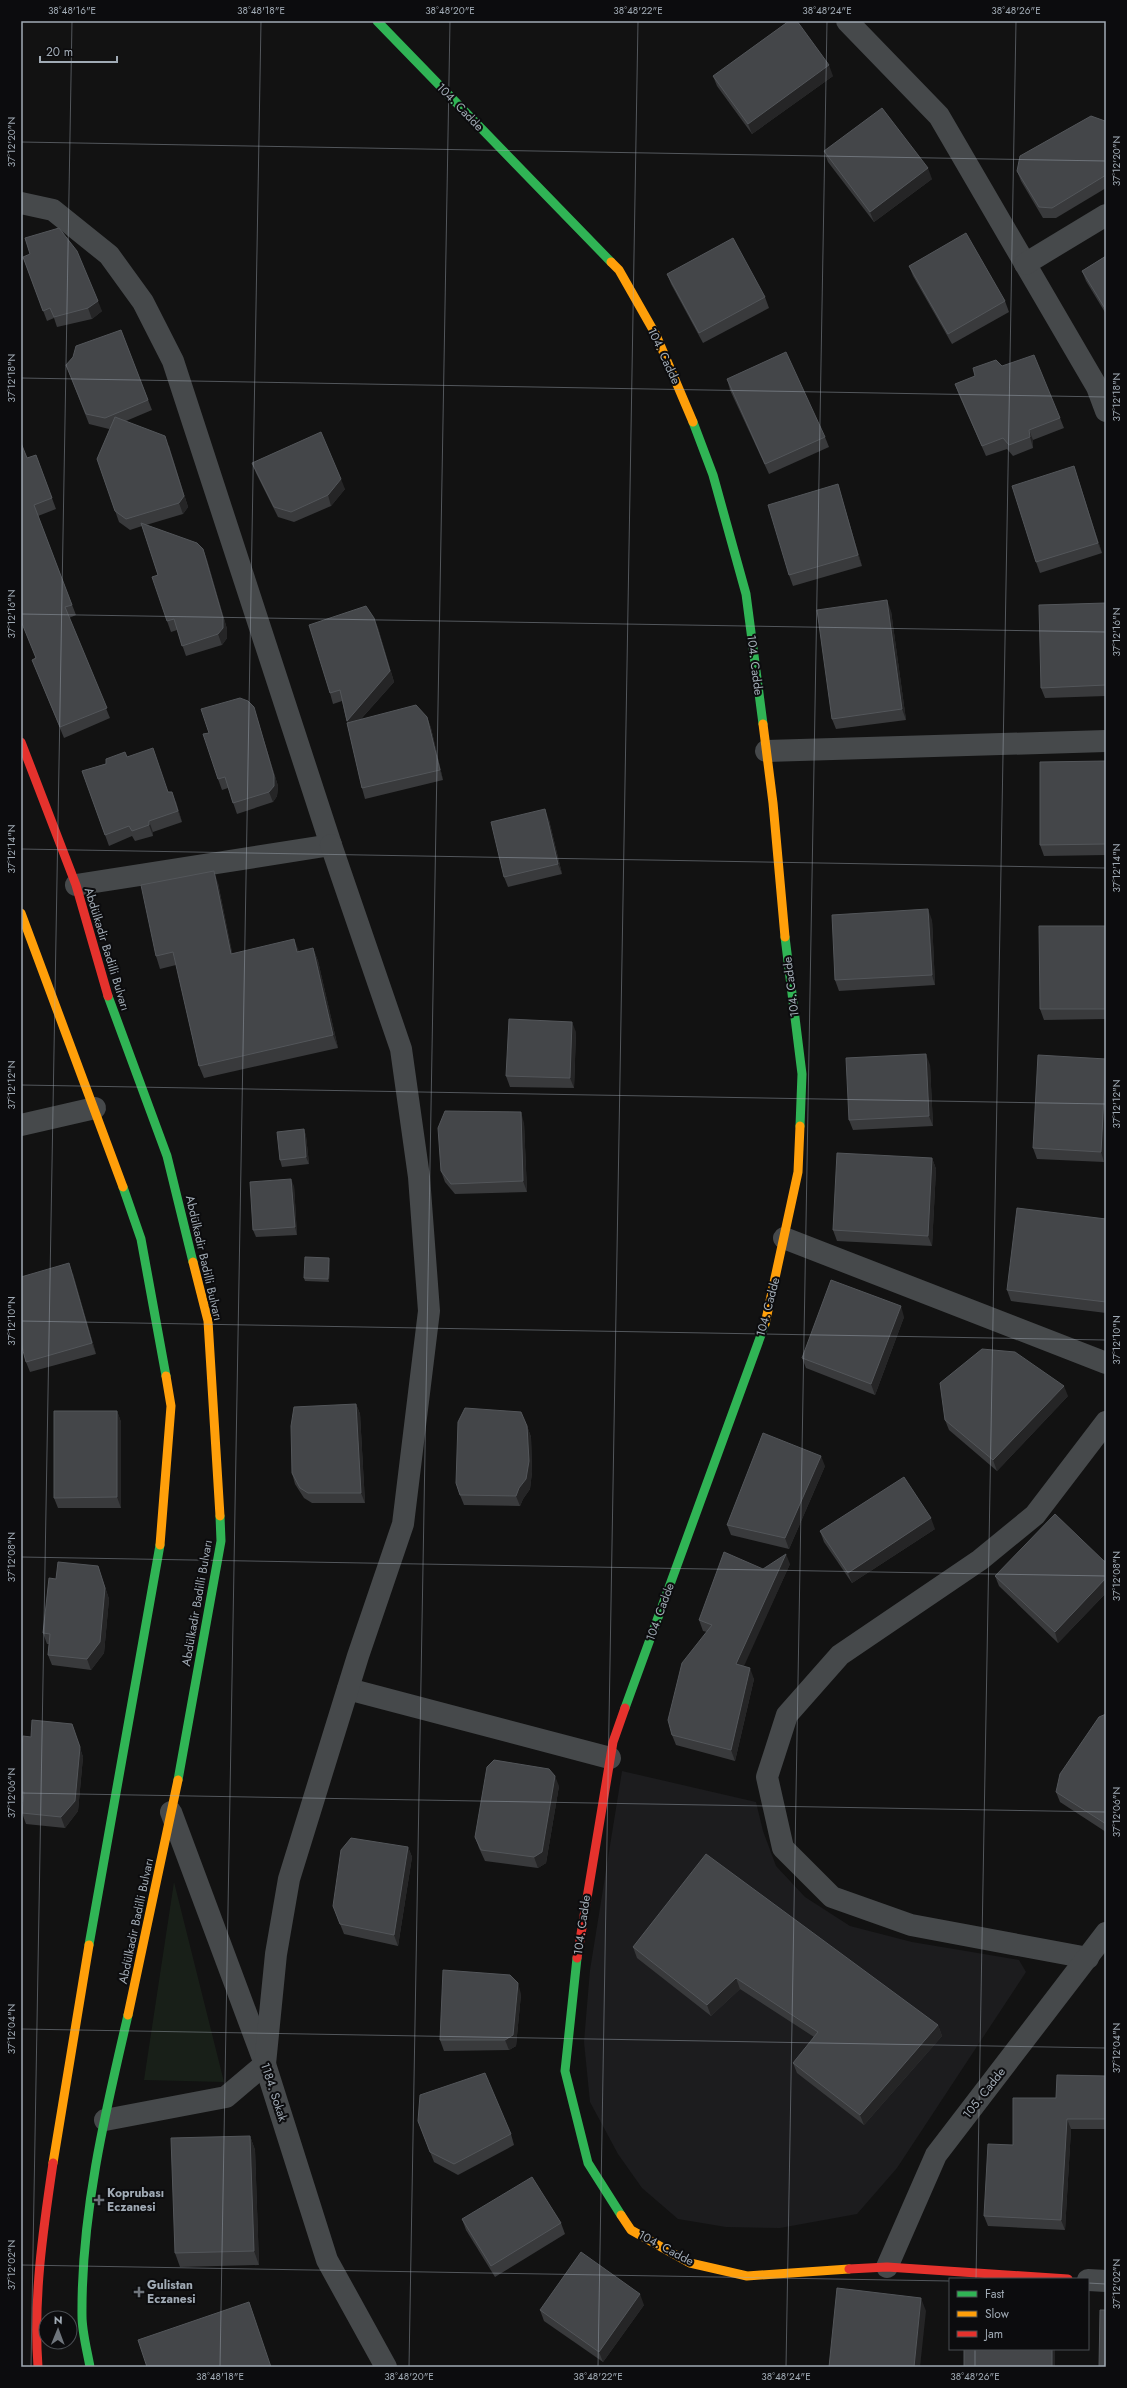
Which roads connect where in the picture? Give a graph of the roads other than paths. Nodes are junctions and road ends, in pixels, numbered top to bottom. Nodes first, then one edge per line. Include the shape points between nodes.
1 (376, 21) edge
2 (847, 21) edge
3 (21, 203) edge
4 (1106, 215) edge
5 (1025, 264) junction
6 (1106, 411) edge
7 (1106, 741) edge
8 (21, 742) edge
9 (766, 751) junction
10 (331, 845) junction
11 (76, 885) junction
12 (21, 913) edge
13 (25, 933) edge
14 (95, 1108) junction
15 (21, 1125) edge
16 (784, 1238) junction
17 (1106, 1363) edge
18 (1106, 1422) edge
19 (348, 1689) junction
20 (610, 1758) junction
21 (171, 1812) junction
22 (1106, 1933) edge
23 (1088, 1958) junction
24 (265, 2064) junction
25 (105, 2120) junction
26 (886, 2267) junction
27 (1053, 2278) edge
28 (1089, 2280) edge
29 (1106, 2282) edge
30 (38, 2367) edge
31 (90, 2367) edge
32 (386, 2367) edge

1 - 9 main road, 104. Cadde via 619,270 656,335 713,476 746,594
2 - 5 street via 939,116
3 - 10 street via 53,210 109,255 143,302 173,361
4 - 5 street
5 - 6 street via 1097,387
7 - 9 street
8 - 11 main road, Abdülkadir Badilli Bulvarı
9 - 16 main road, 104. Cadde via 802,1074 798,1172
10 - 11 street
10 - 19 street via 401,1049 419,1177 429,1311 403,1524
11 - 21 main road, Abdülkadir Badilli Bulvarı via 113,1012 167,1156 208,1321 221,1541
12 - 13 main road
13 - 14 main road
14 - 15 street
14 - 30 main road via 141,1239 171,1406 160,1550 96,1901 45,2217 35,2328
16 - 17 street
16 - 20 main road, 104. Cadde via 768,1315 613,1742
18 - 23 street via 1035,1515 980,1560 840,1656 787,1715 767,1777 783,1848 832,1897 911,1925
19 - 20 street
19 - 24 street via 290,1878 276,1954
20 - 26 main road, 104. Cadde via 580,1934 565,2071 588,2163 632,2230 690,2263 747,2276
21 - 24 street, 1184. Sokak
21 - 25 main road, Abdülkadir Badilli Bulvarı
22 - 23 street, 105. Cadde
23 - 26 street, 105. Cadde via 936,2155
24 - 25 street via 226,2097
24 - 32 street, 1184. Sokak via 327,2260
25 - 31 main road, Abdülkadir Badilli Bulvarı via 88,2223 82,2317
26 - 27 main road, 104. Cadde
28 - 29 street

